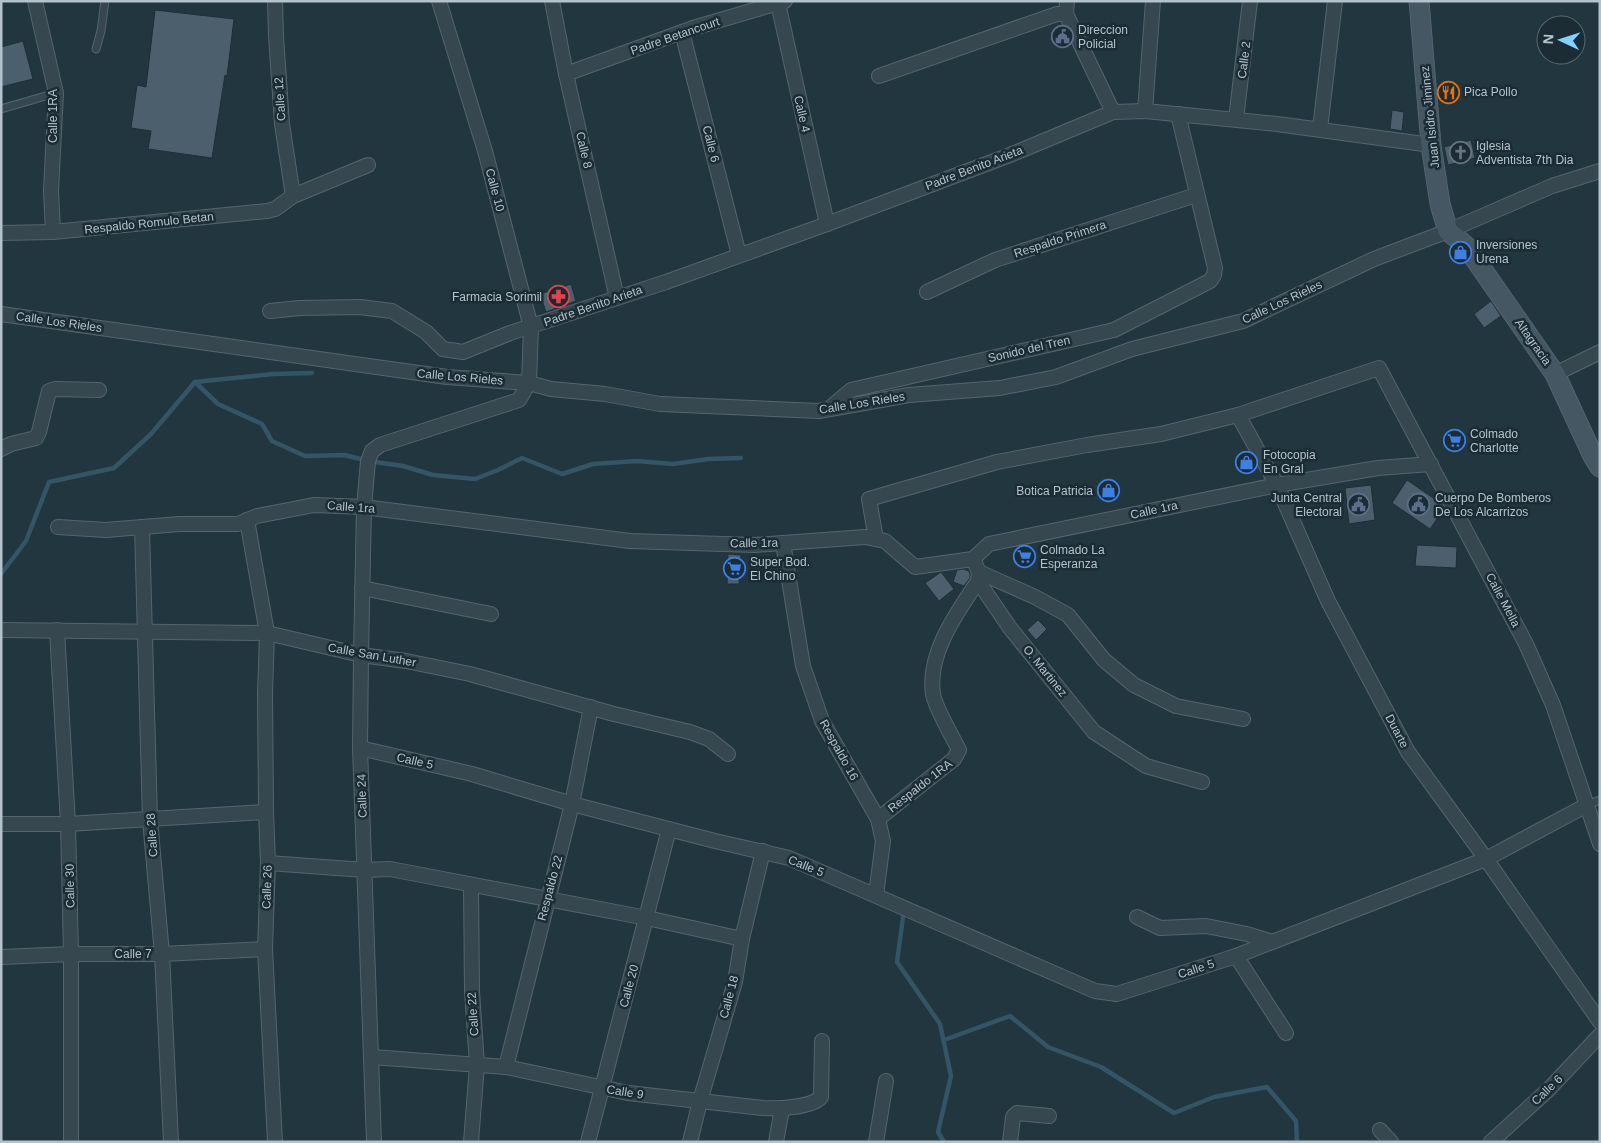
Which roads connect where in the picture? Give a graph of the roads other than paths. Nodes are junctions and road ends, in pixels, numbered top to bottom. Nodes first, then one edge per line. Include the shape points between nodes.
1 (35, 1) edge
2 (105, 1) edge
3 (275, 1) edge
4 (439, 1) edge
5 (552, 1) edge
6 (1152, 1) edge
7 (1250, 1) edge
8 (1335, 1) edge
9 (1420, 1) edge
10 (781, 2) edge
11 (1066, 8) edge
12 (682, 32) junction
13 (96, 49) dead end
14 (566, 74) junction
15 (879, 76) dead end
16 (56, 93) junction
17 (1, 109) edge
18 (1145, 111) junction
19 (1113, 112) junction
20 (1178, 114) junction
21 (1236, 120) junction
22 (1320, 129) junction
23 (1431, 145) junction
24 (368, 165) dead end
25 (1600, 171) edge
26 (1196, 194) junction
27 (293, 196) junction
28 (827, 224) junction
29 (1448, 231) junction
30 (53, 232) junction
31 (1, 233) edge
32 (740, 255) junction
33 (927, 292) dead end
34 (617, 298) junction
35 (270, 311) dead end
36 (1, 314) edge
37 (531, 327) junction
38 (1600, 352) edge
39 (1555, 374) junction
40 (529, 383) junction
41 (99, 390) dead end
42 (831, 408) junction
43 (1238, 415) junction
44 (1, 448) edge
45 (1598, 459) edge
46 (1431, 464) junction
47 (1277, 485) junction
48 (364, 507) junction
49 (247, 520) junction
50 (58, 527) dead end
51 (142, 527) junction
52 (876, 539) junction
53 (783, 543) junction
54 (973, 559) junction
55 (978, 577) junction
56 (362, 588) junction
57 (491, 614) dead end
58 (1, 630) edge
59 (57, 630) junction
60 (146, 631) junction
61 (267, 633) junction
62 (361, 656) junction
63 (591, 707) junction
64 (1243, 719) dead end
65 (360, 748) junction
66 (728, 754) dead end
67 (1202, 782) dead end
68 (1593, 802) edge
69 (572, 804) junction
70 (266, 812) junction
71 (878, 819) junction
72 (150, 820) junction
73 (1, 824) edge
74 (68, 824) junction
75 (669, 829) junction
76 (1600, 844) edge
77 (763, 851) junction
78 (1486, 859) junction
79 (268, 863) junction
80 (365, 870) junction
81 (471, 885) junction
82 (876, 895) junction
83 (547, 899) junction
84 (1137, 917) dead end
85 (647, 918) junction
86 (742, 939) junction
87 (1272, 942) junction
88 (265, 949) junction
89 (71, 954) junction
90 (162, 954) junction
91 (1, 956) edge
92 (1236, 956) junction
93 (1600, 1022) edge
94 (1286, 1033) dead end
95 (1600, 1035) edge
96 (822, 1041) dead end
97 (372, 1057) junction
98 (477, 1065) junction
99 (506, 1067) junction
100 (886, 1081) dead end
101 (601, 1088) junction
102 (700, 1101) junction
103 (782, 1109) junction
104 (1049, 1116) dead end
105 (1380, 1130) dead end
106 (71, 1142) edge
107 (171, 1142) edge
108 (275, 1142) edge
109 (374, 1142) edge
110 (471, 1142) edge
111 (588, 1142) edge
112 (690, 1142) edge
113 (776, 1142) edge
114 (876, 1142) edge
115 (1010, 1142) edge
116 (1391, 1142) edge
117 (1491, 1142) edge

1 - 16 street, Calle 1RA
2 - 13 lane via 102,31
3 - 27 street, Calle 12 via 282,124
4 - 37 street, Calle 10
5 - 14 street, Calle 8
6 - 18 street
7 - 21 street, Calle 2
8 - 22 street
9 - 23 street, Juan Isidro Jiminez
10 - 12 street, Padre Betancourt
10 - 28 street, Calle 4
11 - 15 street via 1057,14
11 - 19 street
12 - 14 street, Padre Betancourt
12 - 32 street, Calle 6
14 - 34 street, Calle 8
16 - 17 lane
16 - 30 street, Calle 1RA
18 - 19 street, Padre Benito Arieta
18 - 20 street, Padre Benito Arieta
19 - 28 street, Padre Benito Arieta
20 - 21 street, Padre Benito Arieta
20 - 26 street
21 - 22 street, Padre Benito Arieta
22 - 23 street, Padre Benito Arieta
23 - 29 street, Juan Isidro Jiminez via 1440,204
24 - 27 street, Respaldo Romulo Betan
25 - 29 street, Calle Los Rieles via 1552,186
26 - 33 street, Respaldo Primera via 995,260
26 - 42 street, Sonido del Tren via 1214,268 1210,281 1114,330 852,390
27 - 30 street, Respaldo Romulo Betan via 267,211
28 - 32 street, Padre Benito Arieta
29 - 39 street, Altagracia via 1466,246
29 - 42 street, Calle Los Rieles via 1374,259 1243,321 1132,349 1056,377 1000,388 909,395
30 - 31 street, Respaldo Romulo Betan
32 - 34 street, Padre Benito Arieta
34 - 37 street, Padre Benito Arieta
35 - 37 street, Padre Benito Arieta via 360,307 392,311 426,332 443,348 463,352
36 - 40 street, Calle Los Rieles via 447,377
37 - 40 street, Calle 10
38 - 39 street
39 - 45 street, Altagracia
40 - 42 street, Calle Los Rieles via 660,404
40 - 48 street, Calle 24 via 519,400 380,445 372,451 368,461
41 - 44 street via 49,391 36,438
43 - 46 street, Calle Mella via 1379,368
43 - 47 street, Duarte
43 - 52 street via 1161,434 997,462 869,499
46 - 47 street, Calle 1ra via 1378,468
46 - 68 street, Calle Mella via 1526,644
47 - 54 street, Calle 1ra via 989,544
47 - 78 street, Duarte via 1328,601 1408,752
48 - 49 street, Calle 1ra via 314,505
48 - 53 street, Calle 1ra via 630,541
48 - 56 street, Calle 24
49 - 51 street, Calle 1ra via 238,524
49 - 61 street, Calle 26
50 - 51 street, Calle 1ra via 106,530
51 - 60 street, Calle 28
52 - 53 street, Calle 1ra
52 - 54 street, Calle 1ra via 885,541 915,567
53 - 71 street, Respaldo 16 via 803,666 822,721
54 - 55 street
55 - 64 street via 1035,597 1068,615 1104,660 1134,686 1176,706
55 - 67 street, O. Martinez via 1010,628 1094,732 1146,766
55 - 71 street, Respaldo 1RA via 946,631 933,671 933,696 959,750 954,759
56 - 57 street
56 - 62 street, Calle 24
58 - 59 street, Calle San Luther
59 - 60 street, Calle San Luther
59 - 74 street, Calle 30
60 - 61 street, Calle San Luther
60 - 72 street, Calle 28
61 - 62 street, Calle San Luther
61 - 70 street, Calle 26
62 - 63 street, Calle San Luther via 470,674
62 - 65 street, Calle 24
63 - 66 street, Calle San Luther via 690,732 709,739
63 - 69 street, Respaldo 22
65 - 69 street, Calle 5 via 472,774
65 - 80 street, Calle 24
68 - 76 street, Calle Mella
68 - 78 street, Calle 5
69 - 75 street, Calle 5
69 - 83 street, Respaldo 22
70 - 72 street
70 - 79 street, Calle 26
71 - 82 street, Respaldo 16 via 883,841
72 - 74 street
72 - 90 street, Calle 28
73 - 74 street
74 - 89 street, Calle 30
75 - 77 street, Calle 5
75 - 85 street, Calle 20
77 - 82 street, Calle 5 via 789,858
77 - 86 street, Calle 18
78 - 87 street, Calle 5
78 - 93 street, Duarte
79 - 80 street
79 - 88 street, Calle 26
80 - 81 street via 390,869
80 - 97 street, Calle 24
81 - 83 street
81 - 98 street, Calle 22 via 472,991
82 - 92 street, Calle 5 via 1096,991 1117,994
83 - 85 street
83 - 99 street, Respaldo 22
84 - 87 street via 1160,928 1206,926
85 - 86 street
85 - 101 street, Calle 20
86 - 102 street, Calle 18 via 734,982
87 - 92 street, Calle 5
88 - 90 street, Calle 7
88 - 108 street, Calle 26
89 - 90 street, Calle 7
89 - 91 street, Calle 7
89 - 106 street, Calle 30
90 - 107 street, Calle 28
92 - 94 street
95 - 117 street, Calle 6 via 1549,1089
96 - 103 street, Calle 9 via 821,1097
97 - 98 street, Calle 9
97 - 109 street, Calle 24
98 - 99 street, Calle 9
98 - 110 street, Calle 22
99 - 101 street, Calle 9
100 - 114 street
101 - 102 street, Calle 9
101 - 111 street, Calle 20
102 - 103 street, Calle 9
102 - 112 street, Calle 18
103 - 113 street
104 - 115 street via 1017,1112 1013,1117
105 - 116 street

